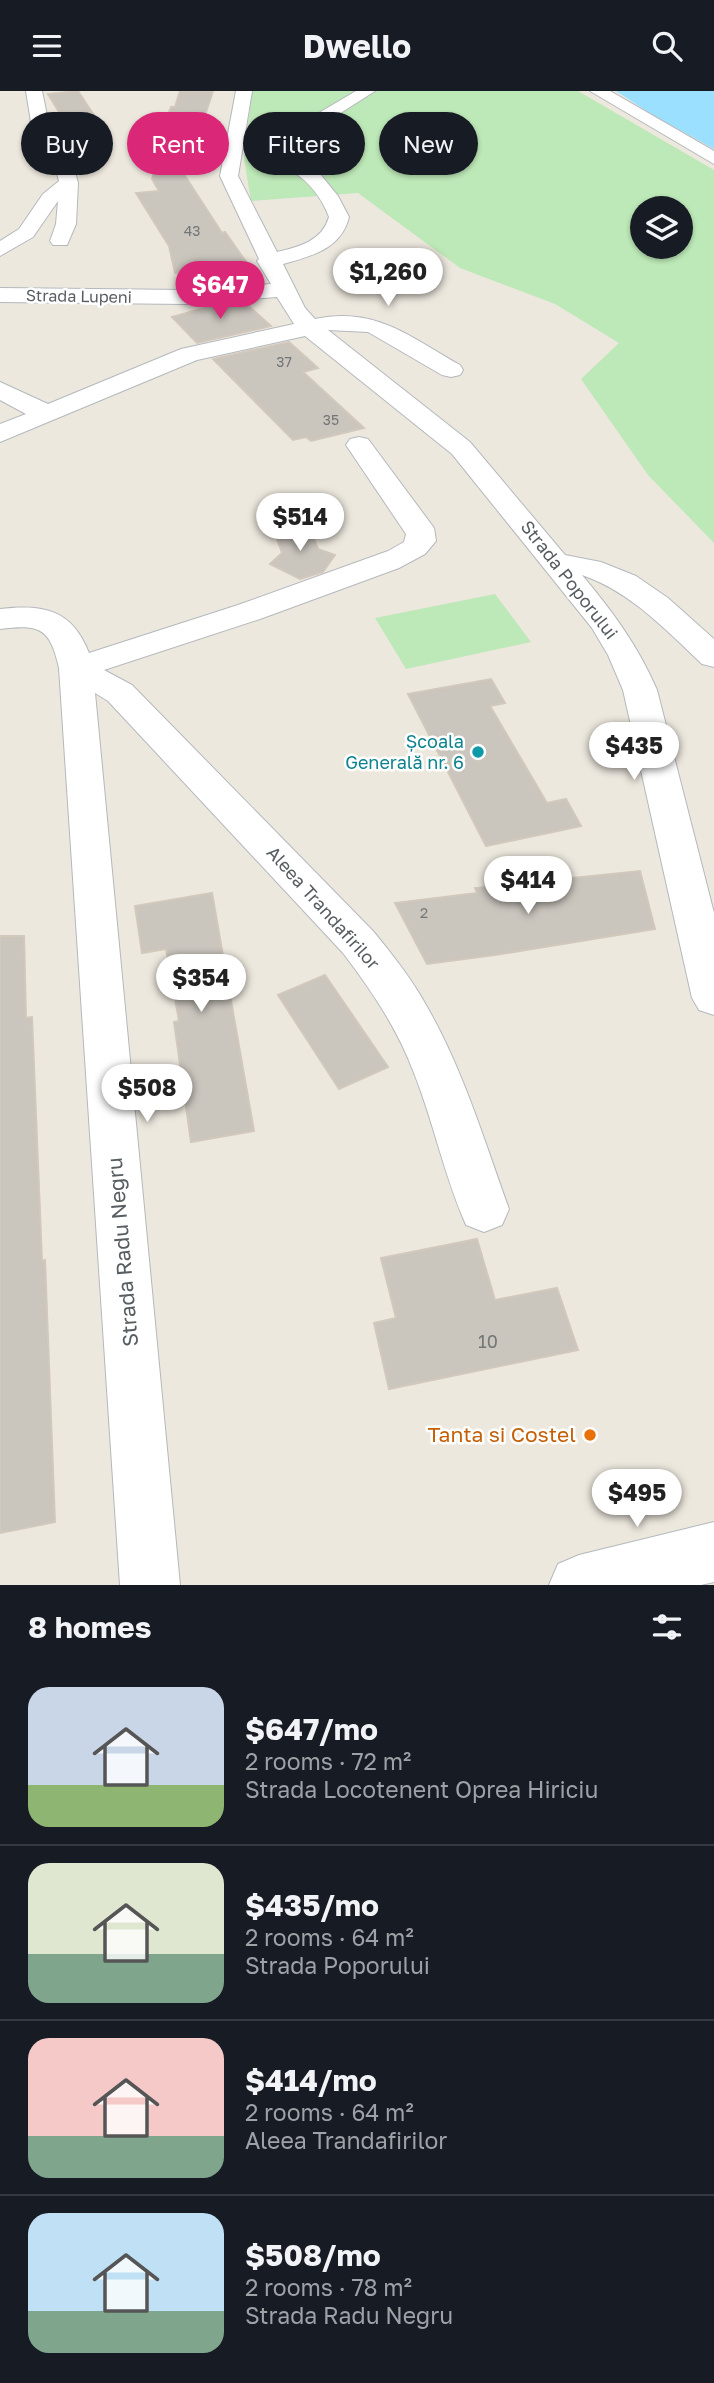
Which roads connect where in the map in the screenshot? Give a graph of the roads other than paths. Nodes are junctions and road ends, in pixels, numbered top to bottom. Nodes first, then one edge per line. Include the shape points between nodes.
1 (34, 91) edge
2 (244, 91) edge
3 (367, 91) edge
4 (598, 91) edge
5 (332, 112) edge
6 (232, 154) junction
7 (243, 154) edge
8 (714, 159) edge
9 (309, 175) edge
10 (69, 183) junction
11 (60, 241) dead end
12 (0, 250) edge
13 (268, 261) junction
14 (283, 290) junction
15 (0, 295) edge
16 (309, 327) junction
17 (451, 370) dead end
18 (0, 390) edge
19 (47, 414) junction
20 (0, 434) edge
21 (359, 445) dead end
22 (557, 563) junction
23 (0, 619) edge
24 (714, 657) edge
25 (76, 668) junction
26 (714, 998) edge
27 (484, 1209) dead end
28 (714, 1552) edge
29 (150, 1585) edge
30 (579, 1585) edge

1 - 10 street via 43,141 63,161
2 - 6 street, Strada Poporului
3 - 5 street
4 - 8 street
6 - 7 street
6 - 13 street, Strada Poporului via 232,186
9 - 13 street via 330,198 339,217 331,236
10 - 11 street
10 - 12 street via 50,198 26,233
13 - 14 street, Strada Poporului
14 - 15 street, Strada Lupeni via 186,297
14 - 16 street, Strada Poporului
16 - 17 street via 348,321 374,326
16 - 19 street via 190,353
16 - 22 street, Strada Poporului via 461,448
18 - 19 street
19 - 20 street
21 - 25 street via 419,528 420,544 405,554 247,615
22 - 24 street via 619,578 644,593
22 - 26 street, Strada Poporului via 606,624 640,690
23 - 25 street, Strada Radu Negru via 34,617 55,622 66,633
25 - 27 street, Aleea Trandafirilor via 120,692 358,942 392,985 437,1074
25 - 29 street, Strada Radu Negru
28 - 30 street

